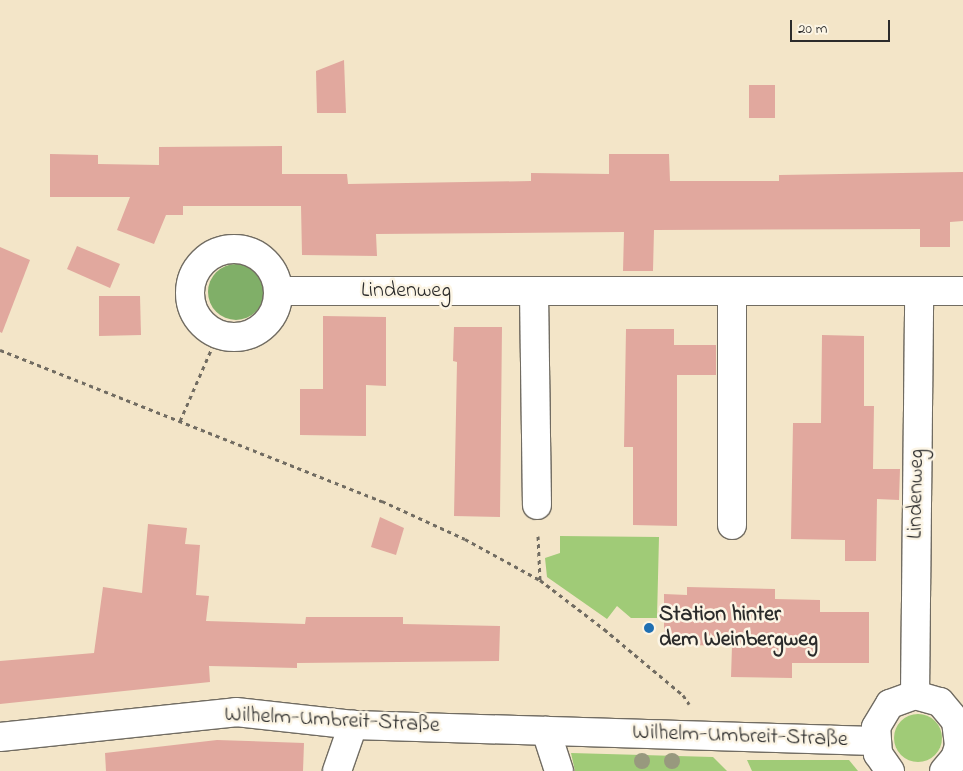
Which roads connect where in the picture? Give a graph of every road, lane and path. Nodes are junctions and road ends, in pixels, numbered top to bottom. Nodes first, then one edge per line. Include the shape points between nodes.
1 (278, 291) junction
2 (534, 292) junction
3 (732, 292) junction
4 (919, 292) junction
5 (963, 292) edge
6 (218, 334) junction
7 (0, 350) edge
8 (180, 422) junction
9 (537, 505) joint
10 (732, 525) dead end
11 (540, 580) junction
12 (915, 695) junction
13 (352, 725) junction
14 (546, 731) junction
15 (961, 734) edge
16 (711, 736) junction
17 (0, 737) edge
18 (874, 740) junction
19 (337, 771) edge
20 (559, 771) edge
21 (890, 771) edge
22 (944, 771) edge

1 - 2 street, Lindenweg
1 - 6 street via 276,306 259,328 232,337
1 - 6 street via 268,264 243,249 228,249 202,261 190,288 191,302 196,316
2 - 3 street, Lindenweg
2 - 9 street
3 - 4 street, Lindenweg
3 - 10 street
4 - 5 street, Lindenweg
4 - 12 street, Lindenweg
6 - 8 path
7 - 8 path
8 - 11 path via 382,501 465,539
9 - 11 path
11 - 16 path via 683,695
12 - 15 street via 940,702 950,710
12 - 18 street via 890,704 876,727
13 - 14 street, Wilhelm-Umbreit-Straße
13 - 17 street, Wilhelm-Umbreit-Straße via 236,712
13 - 19 street
14 - 16 street, Wilhelm-Umbreit-Straße
14 - 20 street
15 - 22 street via 955,758
16 - 18 street, Wilhelm-Umbreit-Straße
18 - 21 street via 878,754

